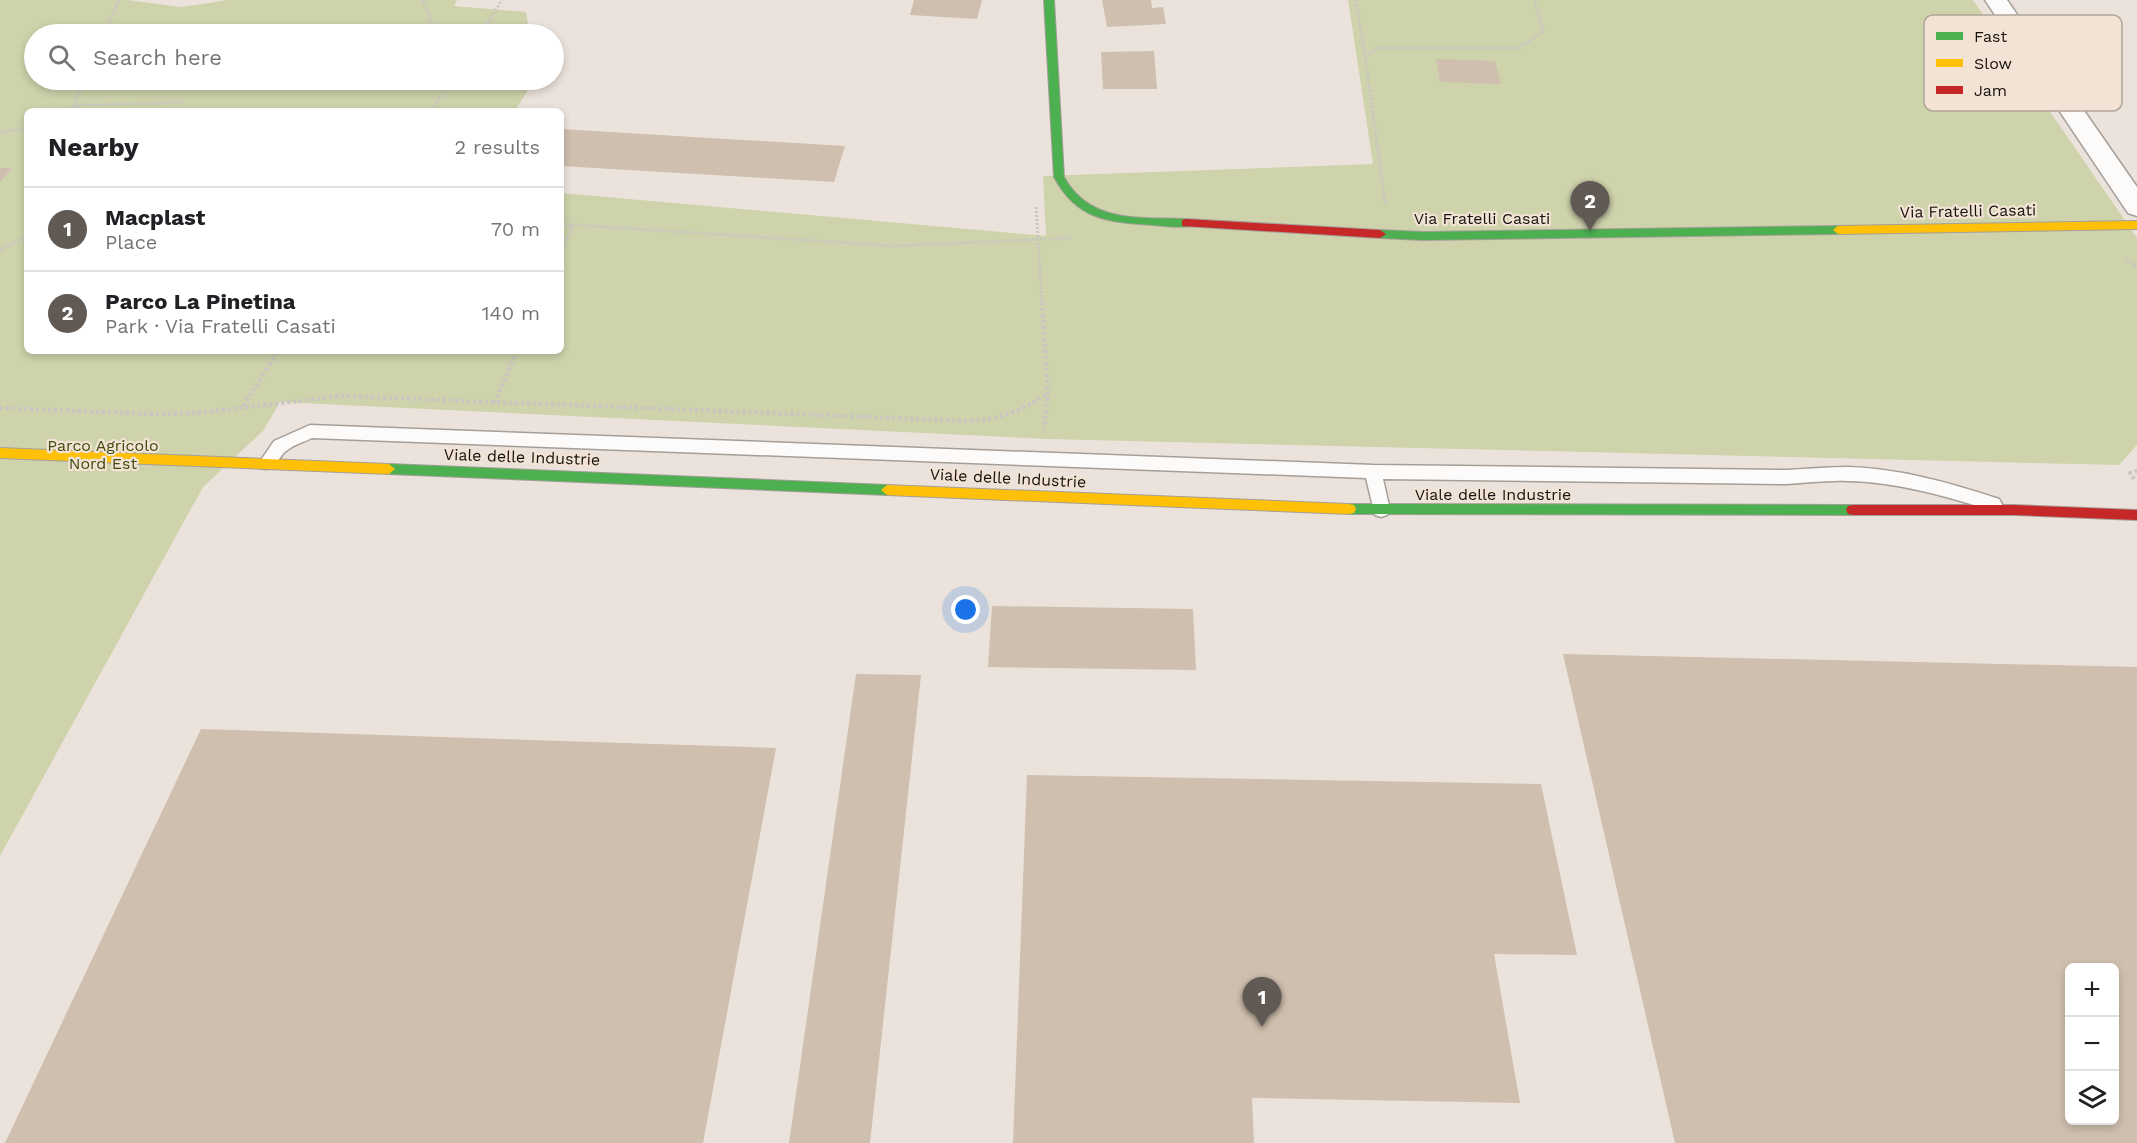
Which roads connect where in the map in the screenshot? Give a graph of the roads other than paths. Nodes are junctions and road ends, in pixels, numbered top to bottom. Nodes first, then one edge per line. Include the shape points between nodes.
1 (1049, 0) edge
2 (1996, 0) edge
3 (2006, 15) edge
4 (2072, 111) edge
5 (2137, 207) edge
6 (2137, 225) edge
7 (0, 453) edge
8 (267, 463) junction
9 (1373, 472) junction
10 (2109, 500) dead end
11 (1381, 510) junction
12 (2014, 510) junction
13 (2137, 515) edge

1 - 6 street, Via Fratelli Casati via 1059,177 1065,190 1082,206 1113,219 1423,236
2 - 3 street
4 - 5 street
7 - 8 street, Viale delle Industrie
8 - 9 lane via 280,446 310,431
8 - 11 street, Viale delle Industrie
9 - 11 lane
9 - 12 lane via 1866,475 1908,480
10 - 12 street, Viale delle Industrie
11 - 12 street, Viale delle Industrie
12 - 13 street, Viale delle Industrie

